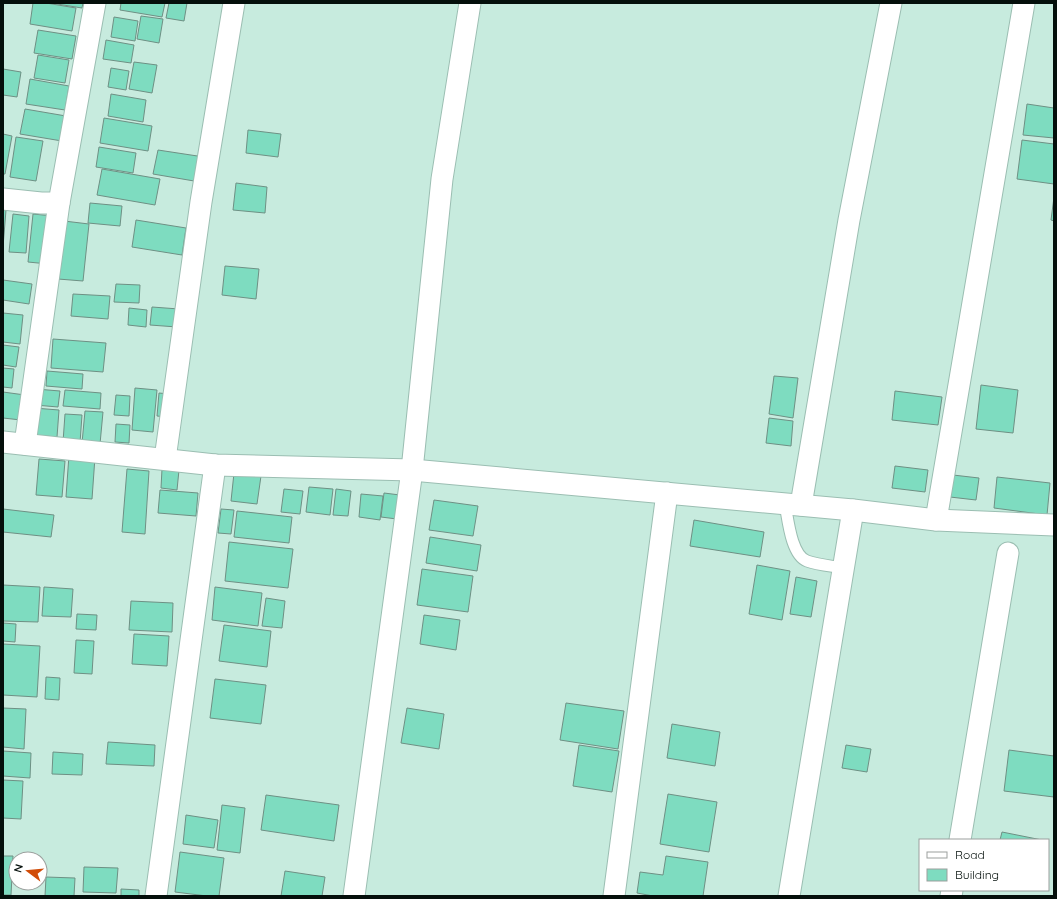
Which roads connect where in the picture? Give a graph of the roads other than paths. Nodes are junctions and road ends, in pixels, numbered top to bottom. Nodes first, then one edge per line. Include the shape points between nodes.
1 (94, 3) edge
2 (234, 3) edge
3 (470, 3) edge
4 (891, 3) edge
5 (1024, 3) edge
6 (3, 199) edge
7 (59, 203) junction
8 (3, 442) edge
9 (25, 444) junction
10 (165, 459) junction
11 (215, 465) junction
12 (412, 470) junction
13 (667, 494) junction
14 (793, 505) junction
15 (853, 510) junction
16 (936, 520) junction
17 (1054, 525) edge
18 (1008, 553) dead end
19 (843, 568) junction
20 (960, 839) edge
21 (156, 896) edge
22 (354, 896) edge
23 (614, 896) edge
24 (789, 896) edge

1 - 7 street
2 - 10 street via 201,202
3 - 12 street via 442,179
4 - 14 street
5 - 16 street
6 - 7 street
7 - 9 street
8 - 9 street
9 - 10 street
10 - 11 street
11 - 12 street
11 - 21 street
12 - 13 street
12 - 22 street
13 - 14 street
13 - 23 street
14 - 15 street
14 - 19 lane via 792,536 799,556 806,561
15 - 16 street
15 - 19 street
16 - 17 street
18 - 20 street
19 - 24 street

